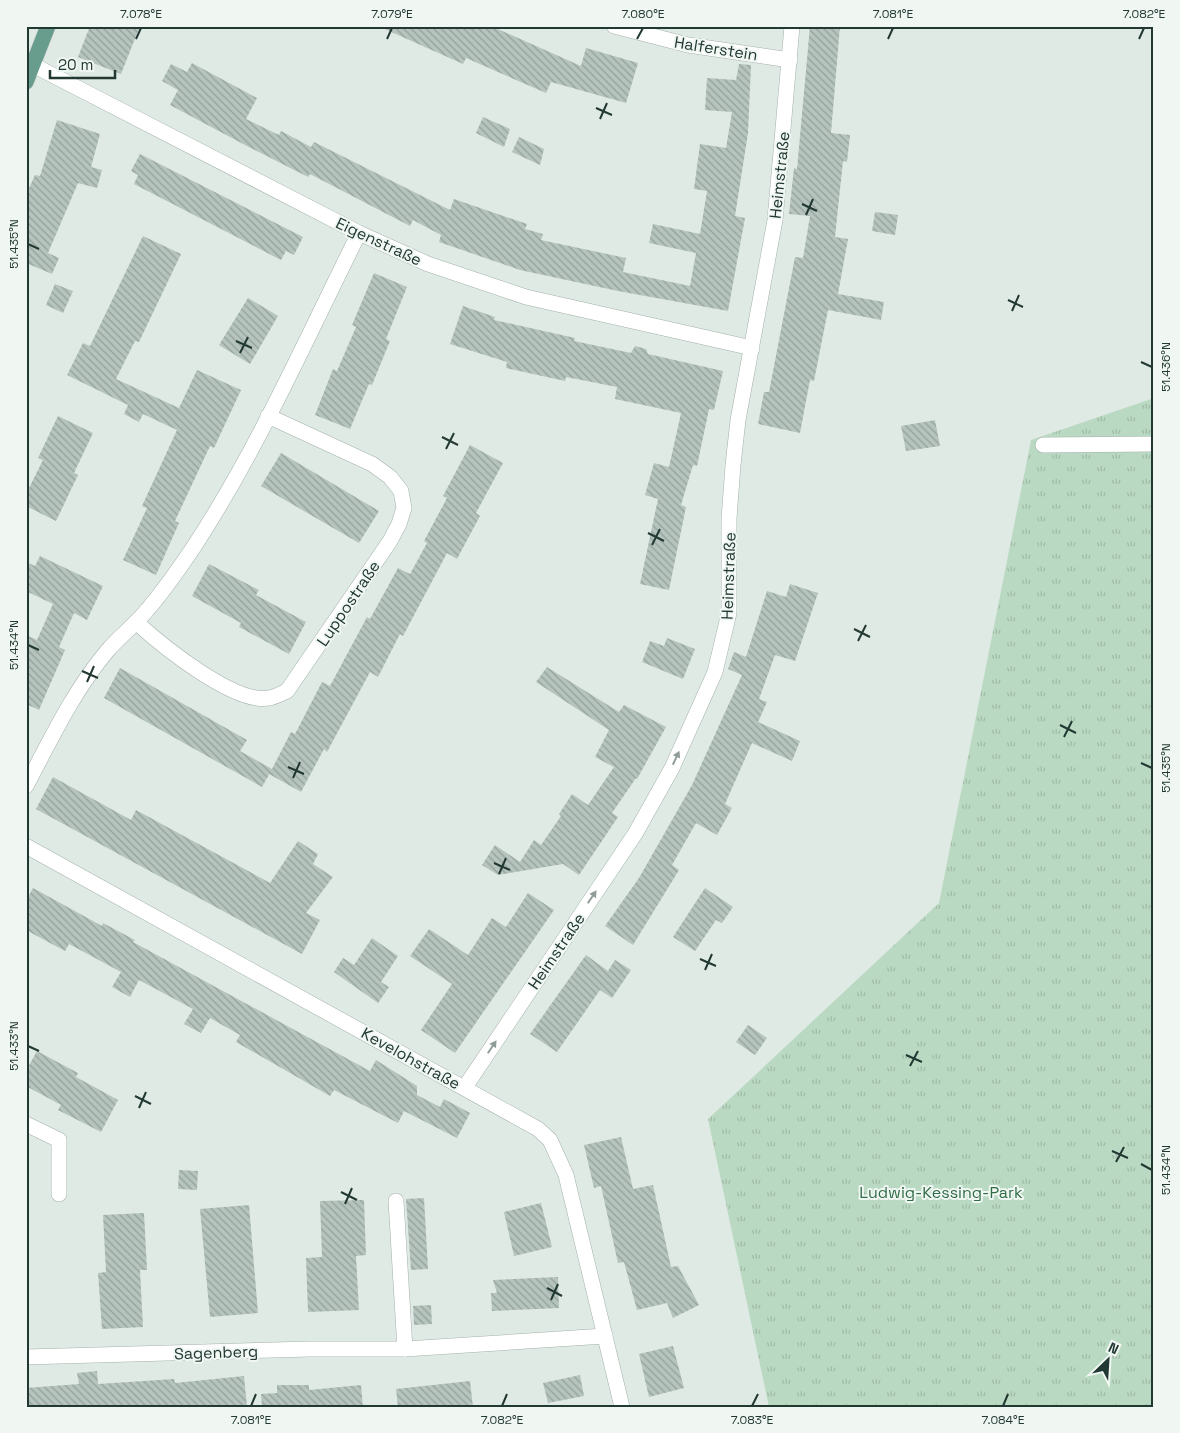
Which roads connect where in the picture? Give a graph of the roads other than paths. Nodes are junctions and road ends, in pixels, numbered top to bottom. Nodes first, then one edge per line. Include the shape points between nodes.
1 (48, 26) edge
2 (614, 26) edge
3 (792, 26) edge
4 (790, 60) junction
5 (33, 65) junction
6 (26, 82) edge
7 (359, 233) junction
8 (752, 348) junction
9 (268, 416) junction
10 (1154, 444) edge
11 (1043, 445) dead end
12 (136, 622) junction
13 (26, 786) edge
14 (26, 846) edge
15 (464, 1087) junction
16 (26, 1124) edge
17 (60, 1194) dead end
18 (396, 1201) dead end
19 (605, 1336) junction
20 (406, 1349) junction
21 (26, 1357) edge
22 (622, 1407) edge

1 - 5 main road
2 - 4 street, Halferstein via 688,45
3 - 4 street, Heimstraße
4 - 8 street, Heimstraße via 775,220
5 - 6 main road
5 - 7 street, Eigenstraße
7 - 8 street, Eigenstraße via 428,264 526,297
7 - 9 street
15 -> 8 street, Heimstraße via 635,834 672,768 715,672 729,613 729,519 733,465
9 - 12 street via 195,545
9 - 12 street, Luppostraße via 372,464 390,477 401,491 404,508 390,542 288,691 269,698 251,698 231,689 177,656
10 - 11 street
12 - 13 street via 108,650 80,688
14 - 15 street, Kevelohstraße
15 - 19 street, Kevelohstraße via 538,1129 550,1140 566,1175
16 - 17 street via 59,1140
18 - 20 street
19 - 20 street, Sagenberg
19 - 22 street, Kevelohstraße
20 - 21 street, Sagenberg

